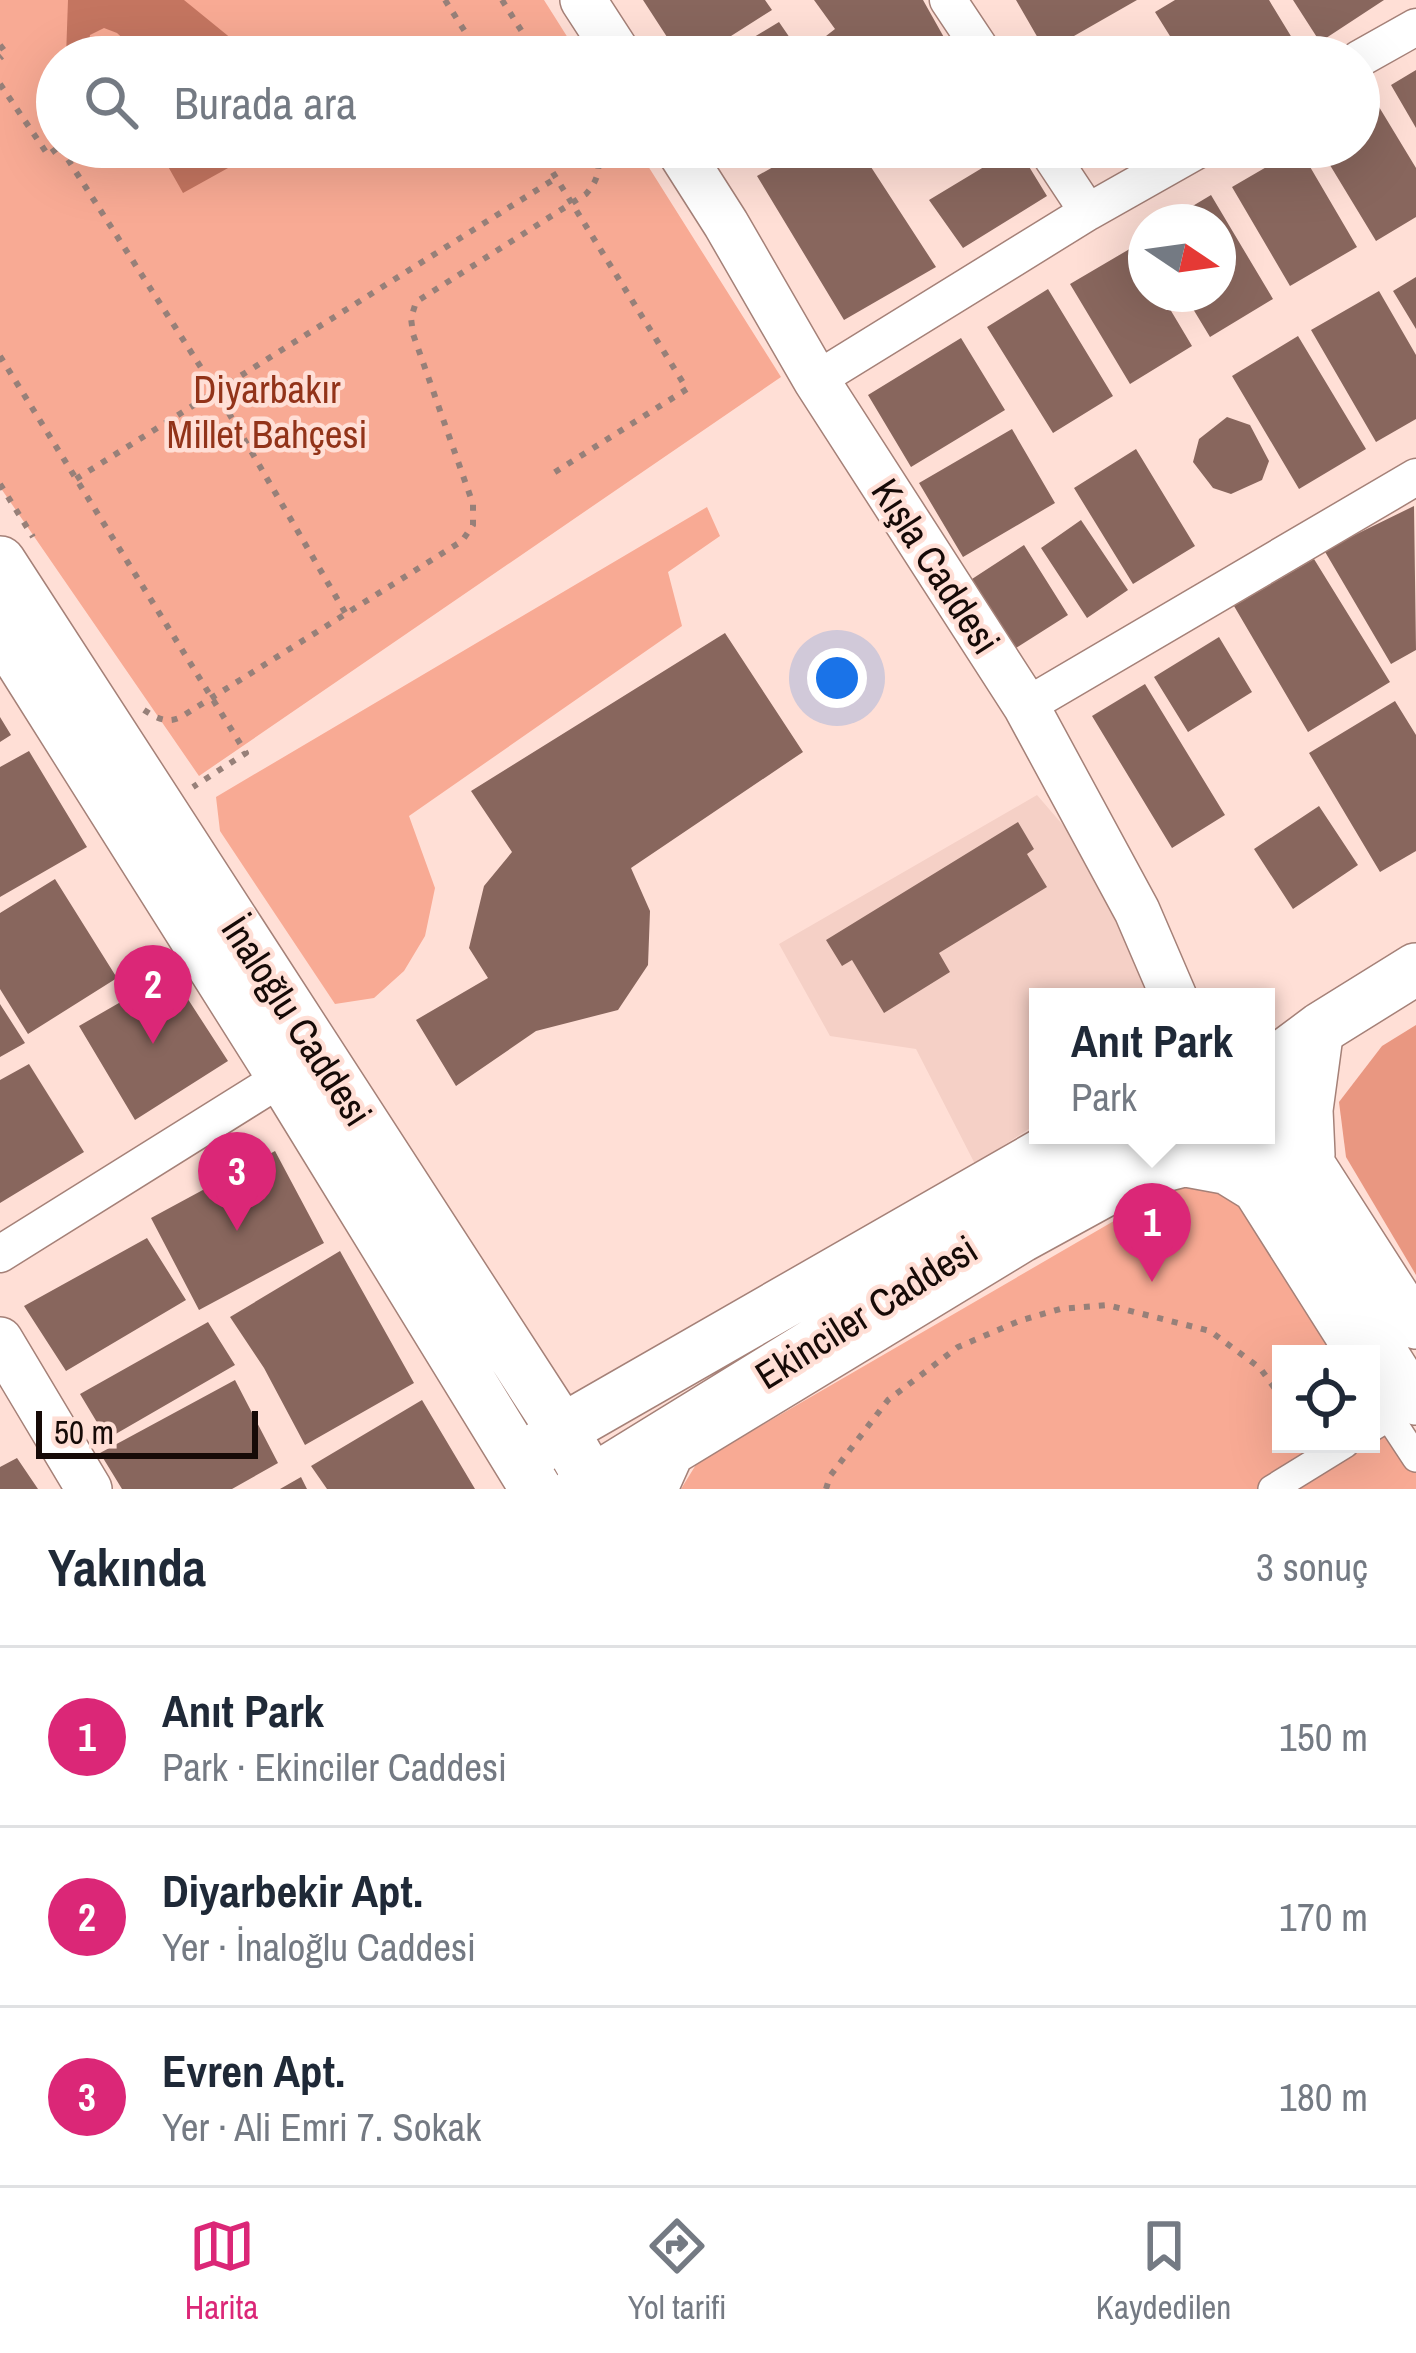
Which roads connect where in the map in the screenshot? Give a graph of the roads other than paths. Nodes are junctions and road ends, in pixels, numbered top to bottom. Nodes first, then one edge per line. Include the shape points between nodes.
1 (583, 0) edge
2 (948, 0) edge
3 (1416, 27) edge
4 (606, 36) edge
5 (972, 36) edge
6 (1380, 47) edge
7 (690, 168) edge
8 (1059, 168) edge
9 (1166, 168) edge
10 (1088, 212) junction
11 (817, 380) junction
12 (1416, 477) edge
13 (17, 551) edge
14 (0, 628) edge
15 (1026, 706) junction
16 (1137, 911) junction
17 (1416, 934) edge
18 (1416, 969) edge
19 (1170, 988) edge
20 (1198, 988) edge
21 (1275, 1021) edge
22 (1321, 1028) junction
23 (1275, 1066) edge
24 (283, 1077) junction
25 (1275, 1104) edge
26 (1111, 1144) edge
27 (1112, 1144) edge
28 (1126, 1144) edge
29 (1258, 1144) edge
30 (1295, 1173) junction
31 (0, 1254) edge
32 (1416, 1326) edge
33 (0, 1340) edge
34 (1343, 1345) edge
35 (1392, 1416) edge
36 (562, 1430) junction
37 (669, 1433) junction
38 (1330, 1453) edge
39 (1416, 1458) edge
40 (528, 1476) edge
41 (589, 1486) edge
42 (89, 1489) edge
43 (644, 1489) edge
44 (665, 1489) edge
45 (1272, 1489) edge

1 - 4 street
2 - 5 street
3 - 6 street
7 - 11 street, Kışla Caddesi
8 - 10 street
9 - 10 street
10 - 11 street
11 - 15 street, Kışla Caddesi
12 - 15 street
13 - 36 main road, İnaloğlu Caddesi via 160,808
14 - 24 main road, İnaloğlu Caddesi
15 - 16 street, Kışla Caddesi
16 - 19 street, Kışla Caddesi
16 - 20 street
17 - 21 main road
18 - 22 main road
22 - 23 main road
22 - 30 street
24 - 31 street
24 - 40 main road, İnaloğlu Caddesi
25 - 30 street
26 - 36 main road, Ekinciler Caddesi
27 - 37 main road, Ekinciler Caddesi
28 - 30 street
29 - 30 street
30 - 32 street
30 - 35 street
33 - 42 street
34 - 44 street via 1250,1196 1223,1180 1185,1173 1142,1184 1027,1247 678,1460
35 - 39 street
36 - 40 main road, Ekinciler Caddesi
36 - 41 main road, İnaloğlu Caddesi
37 - 41 main road, Ekinciler Caddesi
37 - 43 street
38 - 45 street

